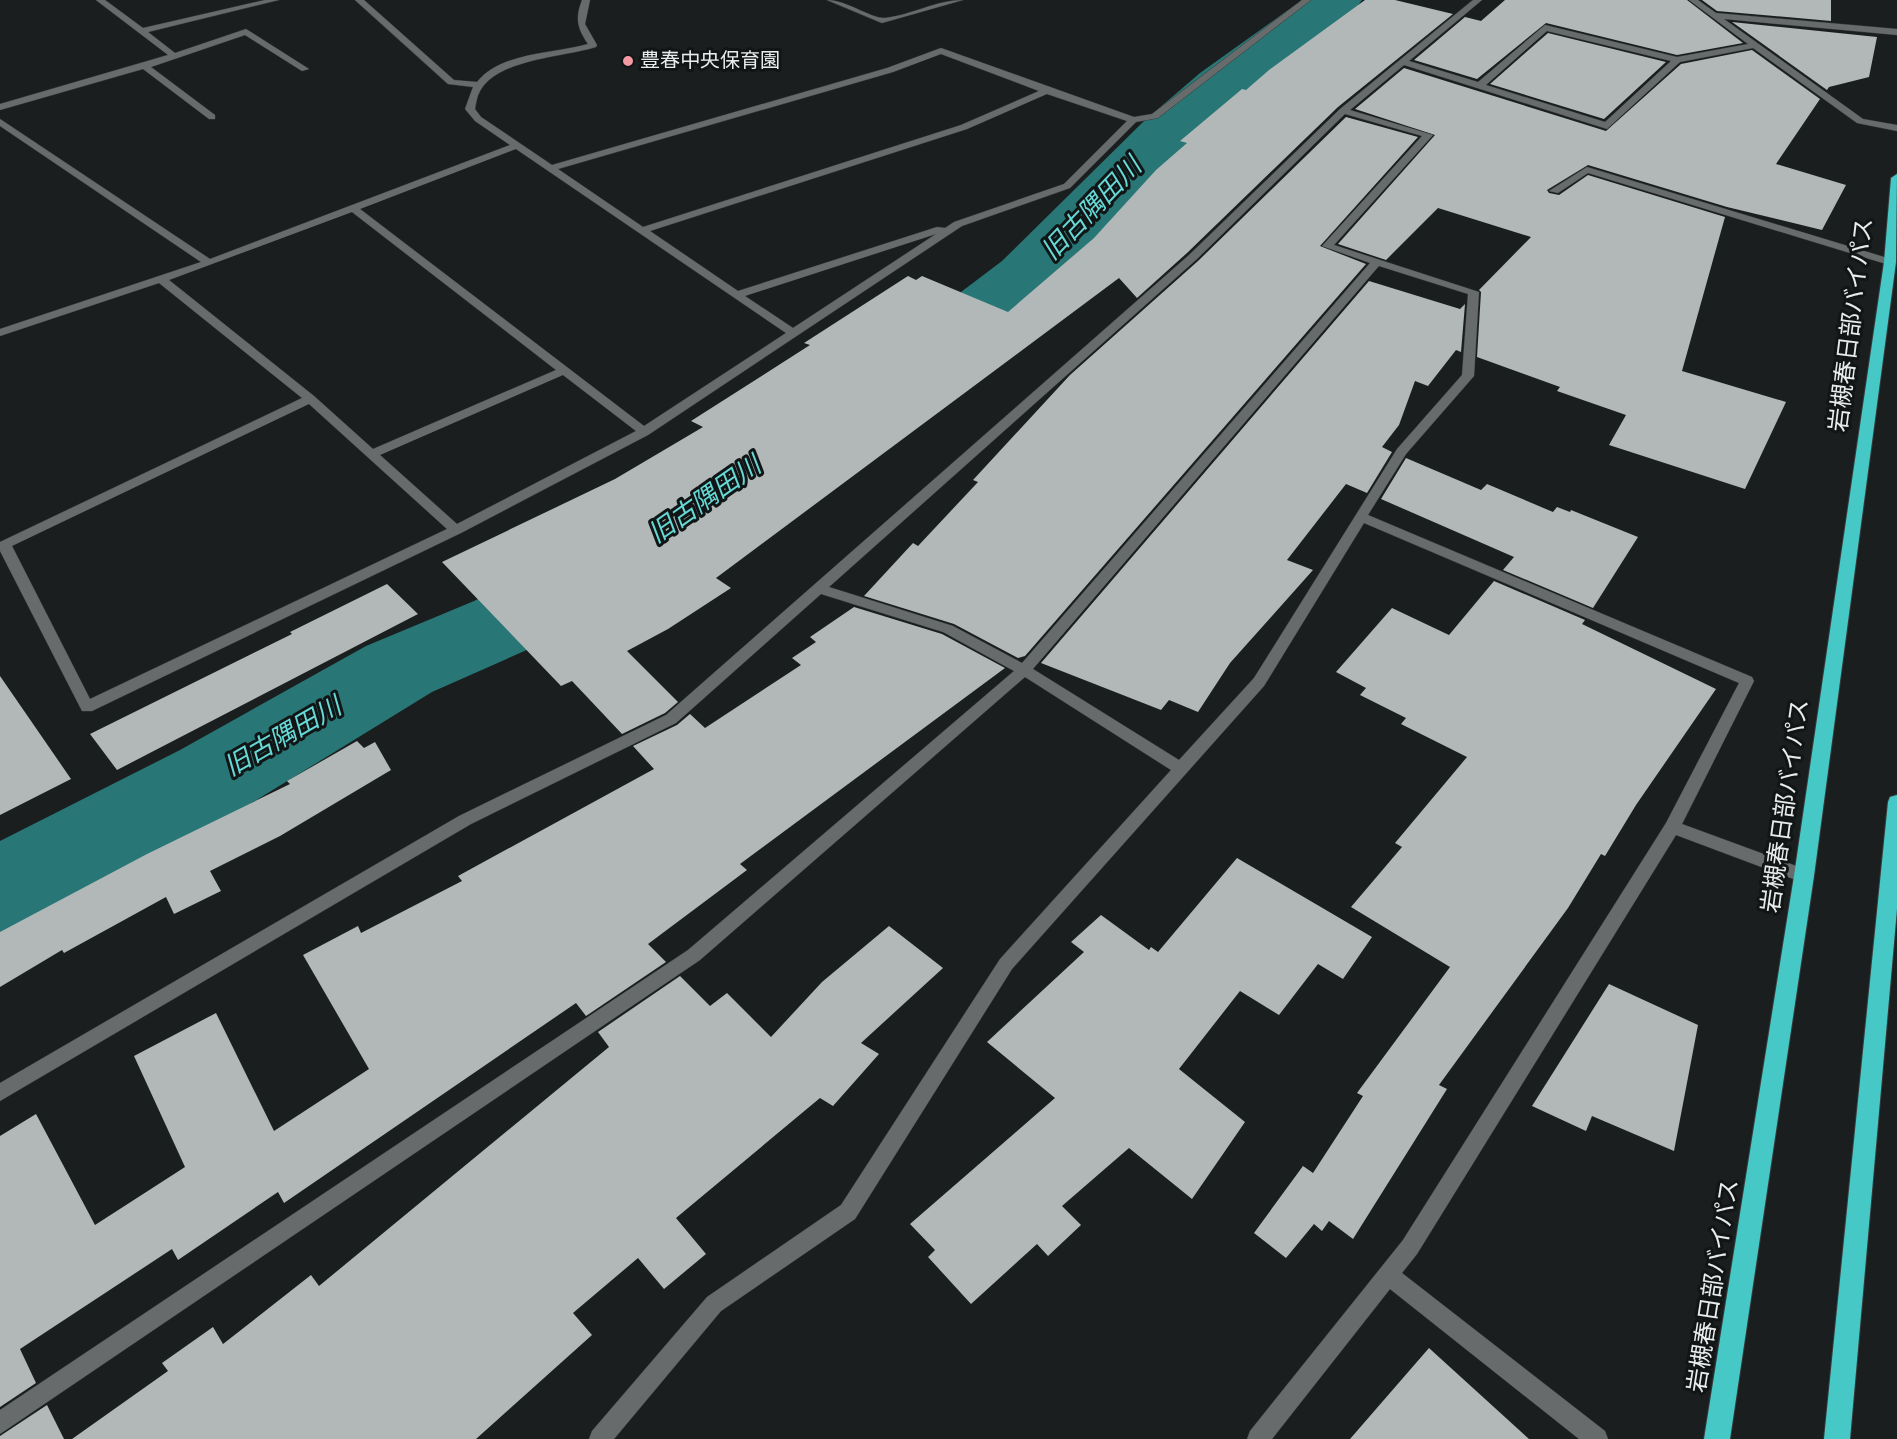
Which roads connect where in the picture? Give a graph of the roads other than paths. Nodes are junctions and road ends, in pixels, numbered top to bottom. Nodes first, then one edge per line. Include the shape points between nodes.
1 (274, 0) edge
2 (359, 0) edge
3 (586, 0) edge
4 (831, 0) edge
5 (959, 0) edge
6 (1307, 0) edge
7 (1478, 0) edge
8 (1693, 0) edge
9 (104, 1) edge
10 (1712, 15) junction
11 (143, 31) junction
12 (1897, 32) edge
13 (1754, 45) junction
14 (174, 56) junction
15 (1677, 60) junction
16 (1404, 62) junction
17 (144, 66) junction
18 (305, 69) dead end
19 (478, 84) junction
20 (1479, 86) junction
21 (1047, 91) junction
22 (0, 107) edge
23 (1343, 111) junction
24 (212, 117) dead end
25 (1132, 120) junction
26 (0, 122) edge
27 (1897, 128) edge
28 (519, 145) junction
29 (551, 168) junction
30 (1897, 178) edge
31 (1554, 191) dead end
32 (353, 208) junction
33 (958, 224) junction
34 (640, 231) junction
35 (1377, 261) junction
36 (1890, 262) junction
37 (209, 263) junction
38 (161, 279) junction
39 (736, 295) junction
40 (0, 333) edge
41 (793, 333) junction
42 (563, 371) junction
43 (310, 399) junction
44 (644, 432) junction
45 (371, 454) junction
46 (1361, 517) junction
47 (456, 530) junction
48 (2, 546) edge
49 (819, 589) junction
50 (1024, 670) junction
51 (1181, 769) junction
52 (1897, 801) edge
53 (1672, 827) junction
54 (1804, 876) junction
55 (1891, 922) edge
56 (0, 1093) edge
57 (1388, 1275) junction
58 (0, 1423) edge
59 (600, 1439) edge
60 (1258, 1439) edge
61 (1597, 1439) edge
62 (1717, 1439) edge
63 (1837, 1439) edge

1 - 11 street
2 - 19 street via 451,82
3 - 19 street via 579,16 580,27 593,45 518,61 495,70
4 - 5 street via 882,21
6 - 25 street via 1155,116
7 - 16 street
8 - 10 street
9 - 11 street
10 - 12 street
10 - 13 street
11 - 14 street
13 - 15 street
13 - 27 street via 1860,121
14 - 17 street
14 - 18 street via 246,32
15 - 20 street via 1545,28
15 - 20 street via 1606,126
16 - 20 street
16 - 23 street
17 - 22 street
17 - 24 street
19 - 28 street via 470,109 478,119
21 - 25 street
21 - 29 street via 941,51 890,70
21 - 34 street via 964,127
23 - 35 street via 1428,135 1327,246
23 - 49 street via 1193,257
25 - 33 street via 1067,186
26 - 37 street
28 - 29 street
28 - 32 street
29 - 34 street
30 - 36 highway, 岩槻春日部バイパス
31 - 36 street via 1587,170
32 - 37 street
32 - 42 street
33 - 39 street
33 - 41 street
34 - 39 street
35 - 46 street via 1474,292 1468,376 1401,452
35 - 50 street
36 - 54 highway, 岩槻春日部バイパス
37 - 38 street
38 - 40 street
38 - 43 street
39 - 41 street
41 - 44 street
42 - 44 street
42 - 45 street
43 - 45 street
43 - 48 street
44 - 47 street
45 - 47 street
46 - 51 street via 1259,682
46 - 53 street via 1747,681
47 - 48 street via 87,707
49 - 50 street via 948,629
49 - 56 street via 671,719 465,819
50 - 51 street
50 - 58 street via 694,955
51 - 59 street via 1006,964 848,1212 714,1304
52 - 55 highway
53 - 54 street
53 - 57 street via 1410,1247
54 - 62 highway, 岩槻春日部バイパス
55 - 63 highway
57 - 60 street
57 - 61 street

